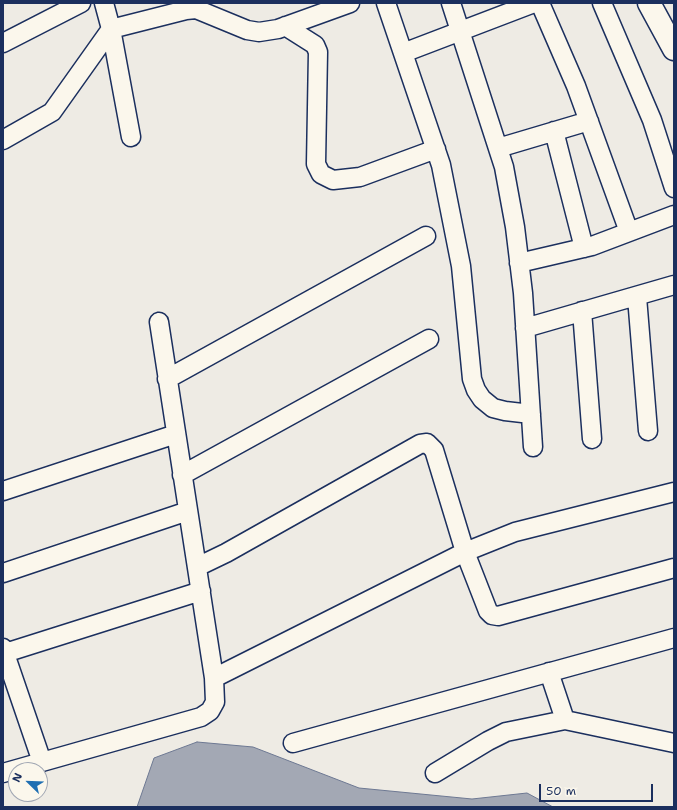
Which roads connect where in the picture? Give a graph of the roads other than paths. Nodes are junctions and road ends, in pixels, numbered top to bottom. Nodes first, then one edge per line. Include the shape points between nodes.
1 (81, 3) edge
2 (104, 3) edge
3 (350, 3) edge
4 (386, 3) edge
5 (451, 3) edge
6 (534, 3) edge
7 (540, 3) edge
8 (602, 3) edge
9 (649, 3) edge
10 (285, 26) junction
11 (110, 29) junction
12 (462, 31) junction
13 (3, 44) edge
14 (674, 49) edge
15 (403, 53) junction
16 (589, 121) junction
17 (554, 131) junction
18 (131, 137) dead end
19 (3, 140) edge
20 (498, 148) junction
21 (436, 149) junction
22 (674, 188) edge
23 (674, 215) edge
24 (629, 232) junction
25 (426, 236) dead end
26 (584, 248) junction
27 (519, 263) junction
28 (674, 285) edge
29 (637, 297) junction
30 (582, 311) junction
31 (158, 322) dead end
32 (525, 328) junction
33 (429, 339) dead end
34 (167, 379) junction
35 (531, 414) junction
36 (648, 430) dead end
37 (176, 434) junction
38 (592, 439) dead end
39 (533, 447) dead end
40 (182, 475) junction
41 (3, 491) edge
42 (674, 492) edge
43 (188, 511) junction
44 (465, 552) junction
45 (197, 568) junction
46 (674, 568) edge
47 (3, 573) edge
48 (201, 591) junction
49 (674, 638) edge
50 (4, 650) edge
51 (549, 672) junction
52 (214, 678) junction
53 (565, 720) junction
54 (293, 743) dead end
55 (674, 743) edge
56 (42, 762) joint
57 (435, 773) dead end

1 - 13 street
2 - 11 street
3 - 10 street
4 - 15 street
5 - 12 street
6 - 12 street
7 - 16 street
8 - 22 street via 652,120
9 - 14 main road
10 - 11 street via 253,31 196,9
10 - 21 street via 315,45 318,52 316,164 321,174 333,180 360,177
11 - 18 street
11 - 19 street via 52,112
12 - 15 street
12 - 20 street
15 - 21 street
16 - 17 street
16 - 24 street
17 - 20 street
17 - 26 street
20 - 27 street via 504,167
21 - 35 street via 461,266 472,379 482,399 493,408
23 - 24 street
24 - 26 street
25 - 34 street
26 - 27 street
27 - 32 street
28 - 29 street
29 - 30 street
29 - 36 street
30 - 32 street
30 - 38 street
31 - 34 street
32 - 35 street
33 - 40 street
34 - 37 street
35 - 39 street
37 - 40 street
37 - 41 street
40 - 43 street
42 - 44 street via 515,532
43 - 45 street
43 - 47 street
44 - 45 street via 434,450 427,443 420,444
44 - 46 street via 488,611 498,616
44 - 52 street
45 - 48 street
48 - 50 street
48 - 52 street
49 - 51 street
50 - 56 street
51 - 53 street
51 - 54 street
52 - 56 street via 216,702 210,711 200,717
53 - 55 street
53 - 57 street via 506,732

